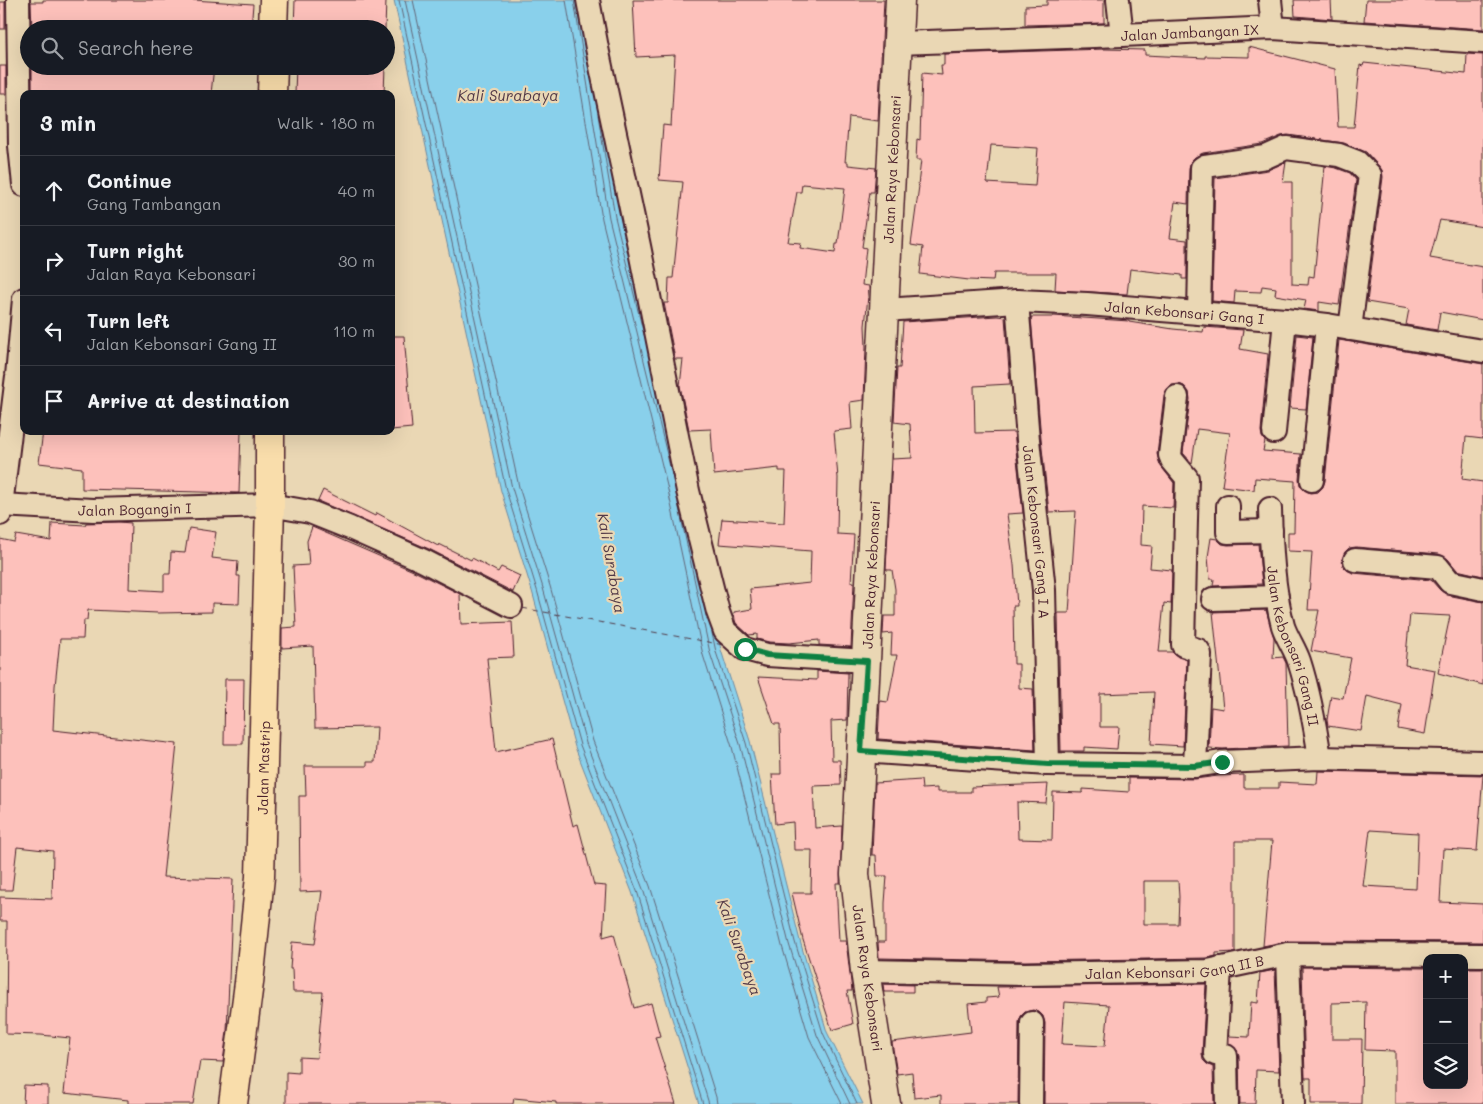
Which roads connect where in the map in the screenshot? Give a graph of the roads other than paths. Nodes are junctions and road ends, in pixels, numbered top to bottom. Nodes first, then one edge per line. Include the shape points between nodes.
1 (18, 0) edge
2 (274, 0) edge
3 (588, 0) edge
4 (900, 0) edge
5 (1118, 0) edge
6 (1270, 0) edge
7 (274, 20) edge
8 (1273, 28) junction
9 (1122, 36) junction
10 (1483, 42) edge
11 (898, 43) junction
12 (273, 75) edge
13 (272, 90) edge
14 (20, 146) edge
15 (1017, 301) junction
16 (884, 310) junction
17 (1199, 313) junction
18 (1285, 320) junction
19 (1327, 326) junction
20 (1350, 329) junction
21 (20, 335) edge
22 (1483, 351) edge
23 (1177, 397) dead end
24 (1274, 432) dead end
25 (270, 435) edge
26 (1312, 480) dead end
27 (270, 505) junction
28 (1228, 506) dead end
29 (1, 508) edge
30 (1355, 560) dead end
31 (1483, 589) edge
32 (1277, 597) junction
33 (1214, 599) dead end
34 (511, 606) dead end
35 (867, 661) junction
36 (861, 751) junction
37 (1320, 758) junction
38 (1483, 762) edge
39 (1048, 764) junction
40 (1195, 766) junction
41 (1288, 954) junction
42 (1483, 955) edge
43 (1220, 968) junction
44 (865, 971) junction
45 (1032, 1023) dead end
46 (232, 1104) edge
47 (886, 1104) edge
48 (1031, 1104) edge
49 (1227, 1104) edge
50 (1293, 1104) edge

1 - 14 street
2 - 7 main road
3 - 35 street via 688,491 725,631 745,649 767,655
4 - 11 main road, Jalan Raya Kebonsari
5 - 9 street
6 - 8 street
8 - 9 street, Jalan Jambangan IX
8 - 10 street, Jalan Jambangan IX
9 - 11 street, Jalan Jambangan IX
11 - 16 main road, Jalan Raya Kebonsari
12 - 13 main road
15 - 16 street, Jalan Kebonsari Gang I
15 - 17 street, Jalan Kebonsari Gang I
15 - 39 street, Jalan Kebonsari Gang I A via 1044,590
16 - 35 main road, Jalan Raya Kebonsari
17 - 18 street, Jalan Kebonsari Gang I
17 - 20 street via 1202,168 1266,157 1286,148 1339,155 1357,162 1370,175
18 - 19 street, Jalan Kebonsari Gang I
18 - 24 street
19 - 20 street, Jalan Kebonsari Gang I
19 - 26 street
20 - 22 street, Jalan Kebonsari Gang I
21 - 29 street
23 - 40 street via 1170,455 1187,478 1182,645 1198,650 1200,654
25 - 27 main road, Jalan Mastrip
27 - 29 street, Jalan Bogangin I via 93,510
27 - 34 street, Jalan Bogangin I via 310,512 350,528 424,561
27 - 46 main road, Jalan Mastrip via 260,877
28 - 32 street, Jalan Kebonsari Gang II via 1228,532 1275,526
30 - 31 street via 1438,567 1450,582
32 - 33 street
32 - 37 street, Jalan Kebonsari Gang II via 1283,626 1307,688
35 - 36 main road, Jalan Raya Kebonsari
36 - 39 street
36 - 44 main road, Jalan Raya Kebonsari via 855,874
37 - 38 street
37 - 40 street
39 - 40 street
41 - 42 street, Jalan Kebonsari Gang II B
41 - 43 street, Jalan Kebonsari Gang II B
41 - 50 street
43 - 44 street, Jalan Kebonsari Gang II B via 1208,971 1025,974
43 - 49 street via 1215,1054 1226,1056
44 - 47 main road, Jalan Raya Kebonsari
45 - 48 street

